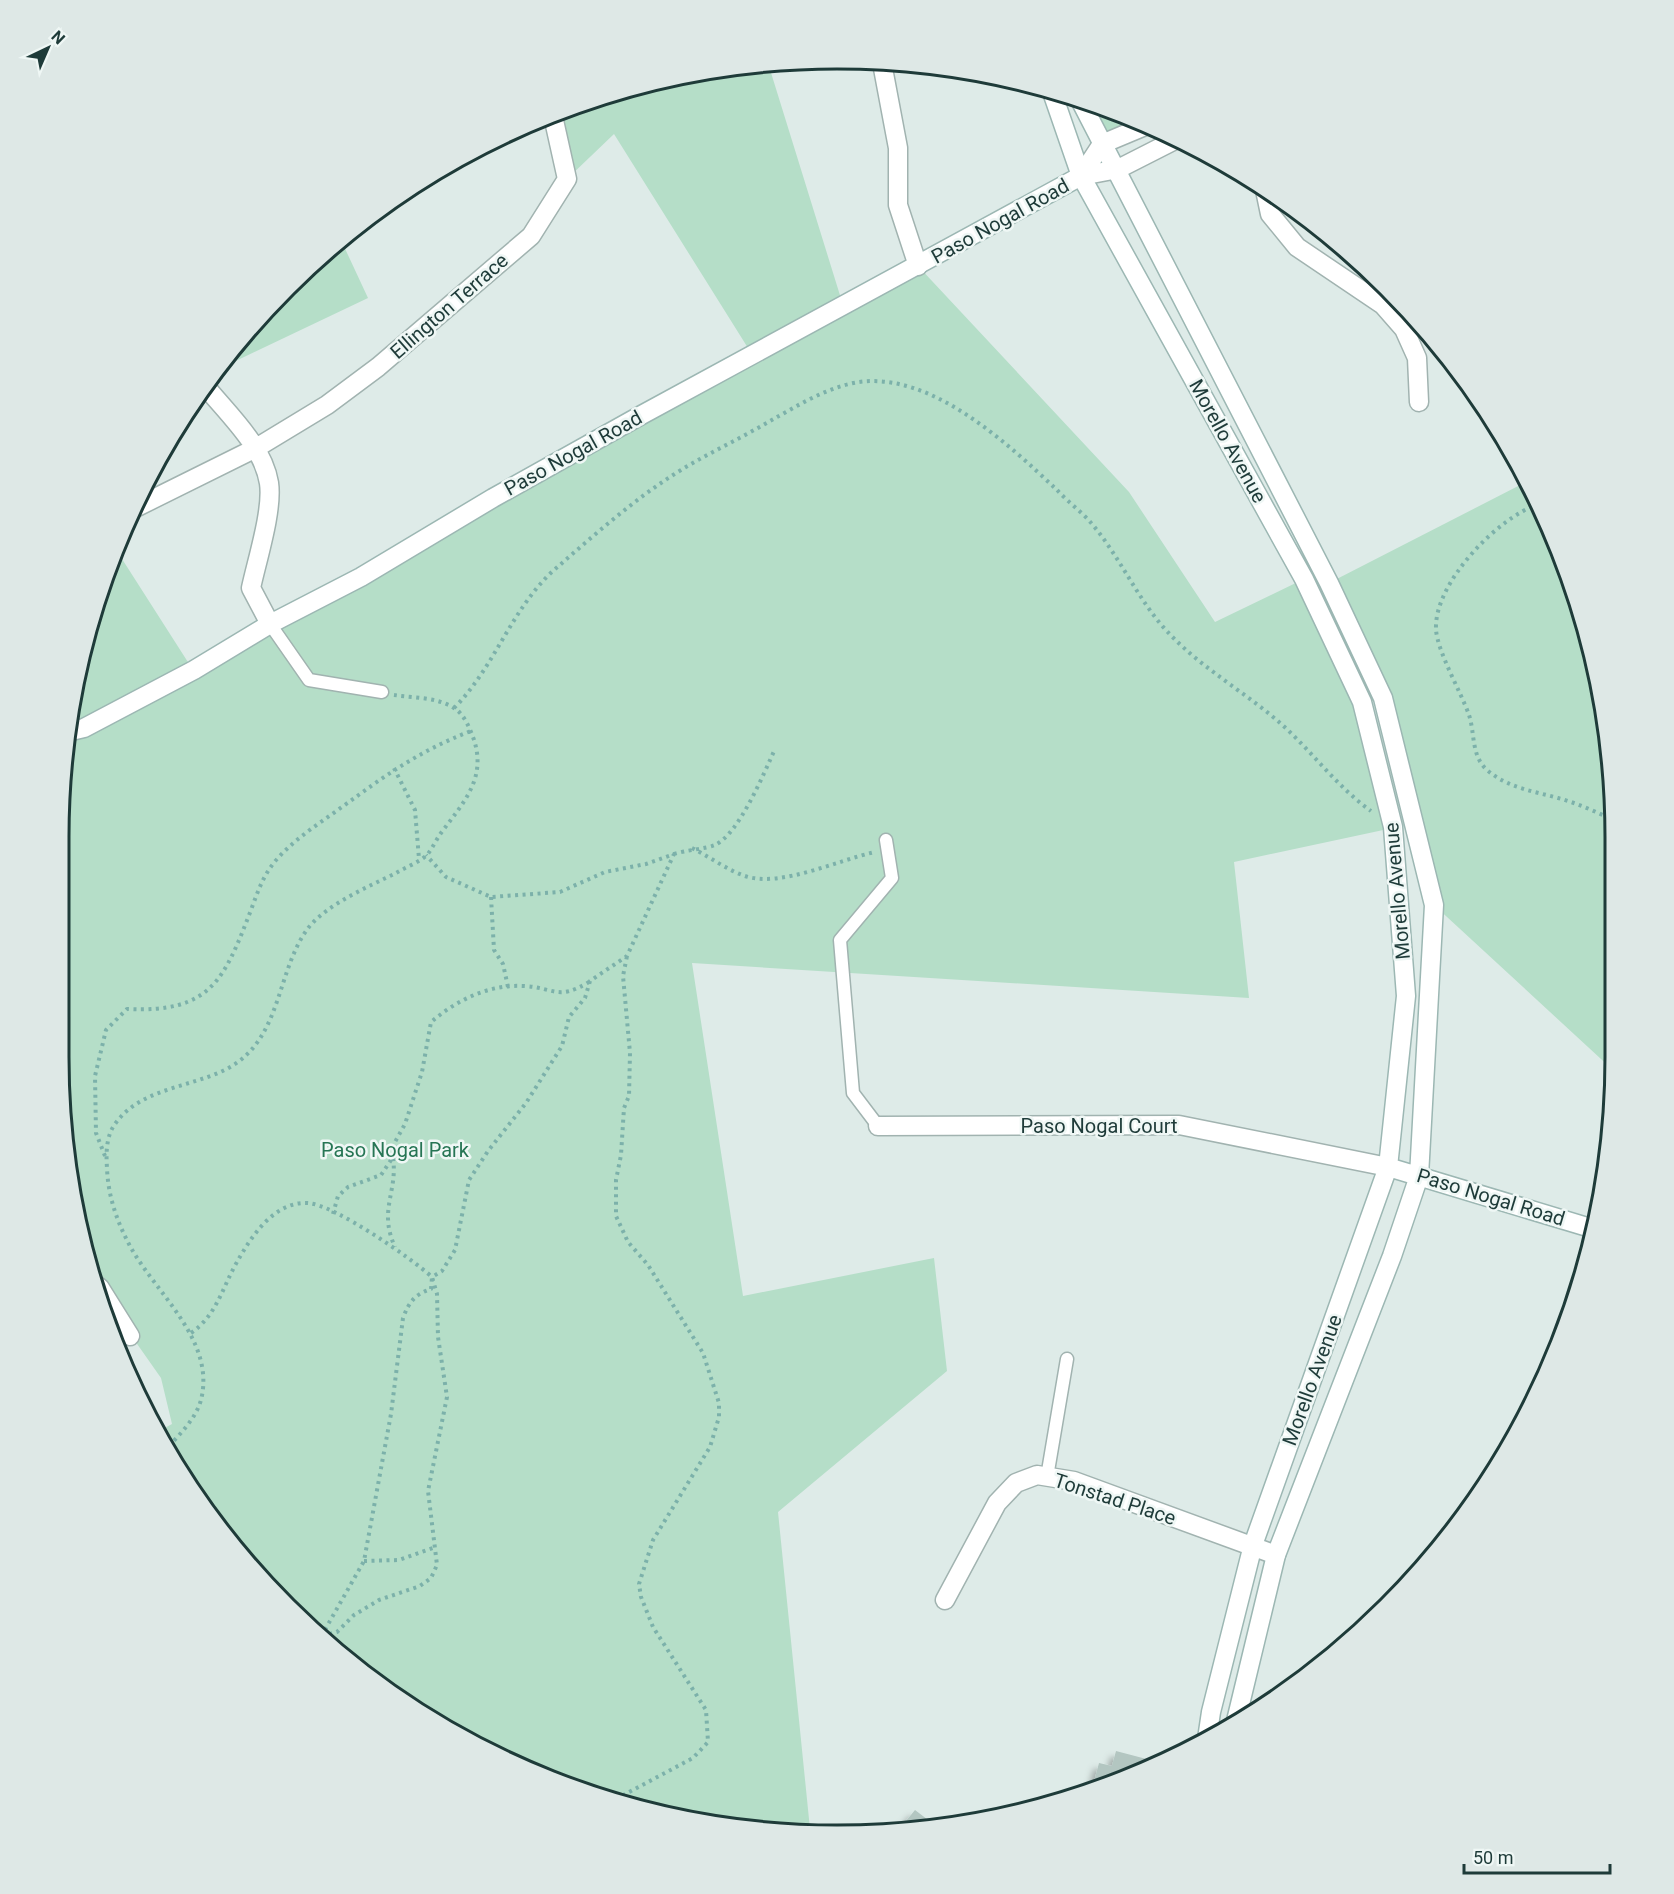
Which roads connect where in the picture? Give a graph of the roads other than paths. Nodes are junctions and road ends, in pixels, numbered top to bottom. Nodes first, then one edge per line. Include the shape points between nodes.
1 (883, 71) edge
2 (1055, 101) edge
3 (1085, 110) edge
4 (554, 123) edge
5 (1137, 130) edge
6 (1102, 144) junction
7 (1168, 144) edge
8 (1118, 169) junction
9 (1081, 176) junction
10 (1267, 200) edge
11 (918, 266) junction
12 (211, 392) edge
13 (1419, 402) dead end
14 (256, 448) junction
15 (145, 503) edge
16 (270, 624) junction
17 (382, 692) road end
18 (77, 730) edge
19 (887, 845) road end
20 (878, 1126) joint
21 (1389, 1167) junction
22 (1419, 1176) junction
23 (1586, 1226) edge
24 (110, 1304) edge
25 (130, 1336) dead end
26 (1067, 1359) dead end
27 (1047, 1477) junction
28 (1253, 1545) junction
29 (1276, 1555) junction
30 (945, 1600) dead end
31 (1238, 1712) edge
32 (1209, 1729) edge

1 - 11 street via 898,148 898,205
2 - 9 street, Morello Avenue
3 - 6 street, Morello Avenue
4 - 14 street, Ellington Terrace via 567,179 531,236 378,367 327,405
5 - 6 street
6 - 8 street, Morello Avenue
6 - 9 street
7 - 8 street
8 - 9 street
8 - 22 street, Morello Avenue via 1329,583 1383,698 1434,905
9 - 11 street, Paso Nogal Road
9 - 21 street, Morello Avenue via 1304,579 1362,702 1393,827 1406,996
10 - 13 street via 1269,214 1297,247 1383,305 1404,329 1417,358
11 - 16 street, Paso Nogal Road via 636,418 361,577
12 - 14 street
14 - 15 street, Ellington Terrace
14 - 16 street via 269,483 265,526 251,588
16 - 17 lane via 309,680
16 - 18 street, Paso Nogal Road via 194,670
19 - 20 lane via 892,878 840,940 853,1093
20 - 21 street, Paso Nogal Court via 1179,1125
21 - 22 street, Paso Nogal Road
21 - 28 street, Morello Avenue
22 - 23 street, Paso Nogal Road
22 - 29 street, Morello Avenue
24 - 25 street
26 - 27 lane
27 - 28 street, Tonstad Place via 1074,1481
27 - 30 street, Tonstad Place via 1037,1475 1016,1483 997,1503
28 - 29 street, Tonstad Place
28 - 32 street, Morello Avenue
29 - 31 street, Morello Avenue

